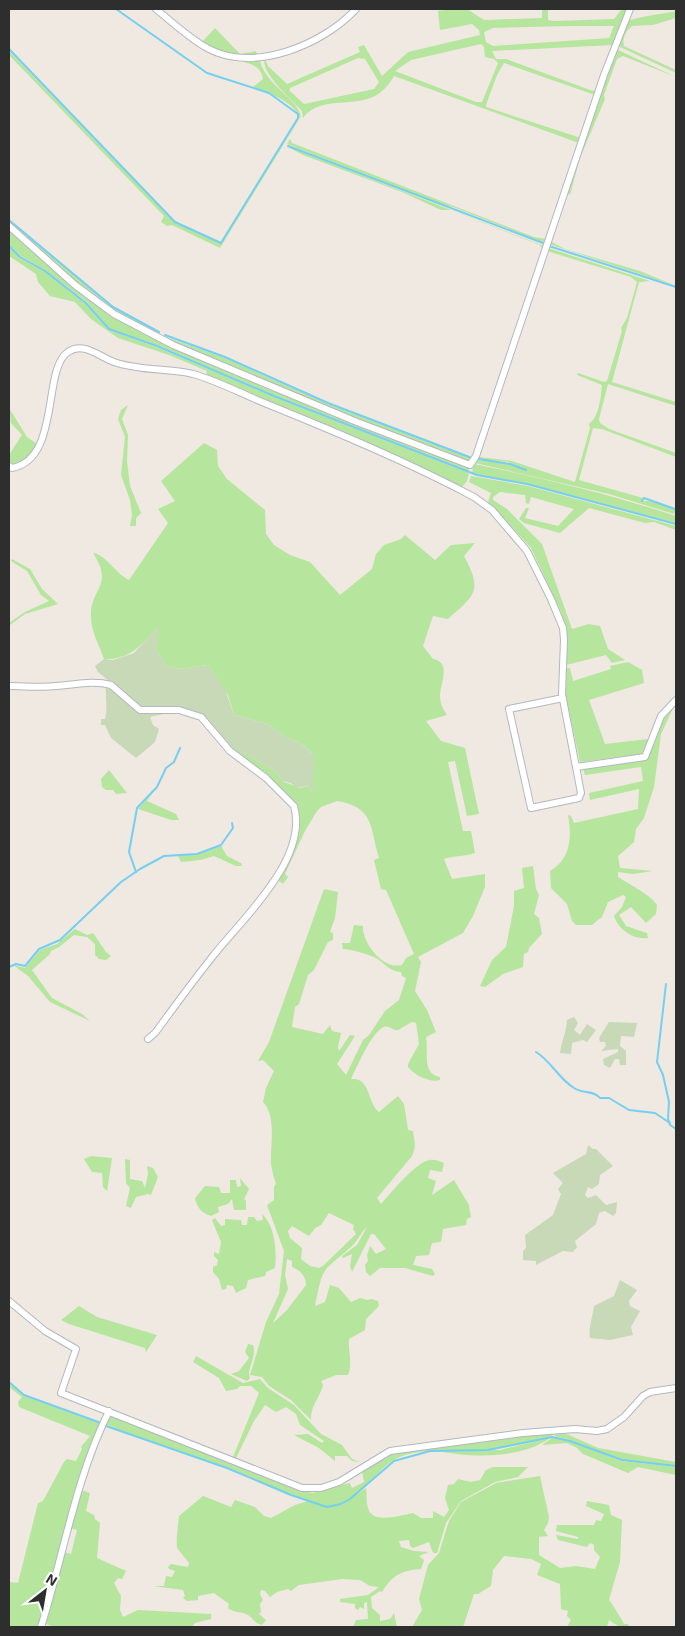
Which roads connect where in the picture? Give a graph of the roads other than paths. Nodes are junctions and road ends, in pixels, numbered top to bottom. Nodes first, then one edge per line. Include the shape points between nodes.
1 (156, 9) edge
2 (356, 9) edge
3 (630, 9) edge
4 (9, 226) edge
5 (9, 466) edge
6 (9, 686) edge
7 (563, 698) junction
8 (676, 700) edge
9 (576, 767) junction
10 (148, 1040) dead end
11 (9, 1301) edge
12 (676, 1388) edge
13 (109, 1411) junction
14 (41, 1627) edge

1 - 2 street via 208,48 253,59 281,53 320,38 342,24
3 - 4 street via 604,75 476,456 470,465 172,345 114,314 75,285
5 - 7 street via 24,464 37,451 48,421 58,366 62,357 78,348 114,362 193,374 297,416 459,489 492,510 510,529 526,551 563,628
6 - 10 street via 106,684 140,710 179,710 201,717 230,751 266,778 294,806 294,836 279,873
7 - 9 street
7 - 9 street via 509,709 528,806 535,809 578,798 581,793
8 - 9 street via 660,716 645,757
11 - 13 street via 45,1331 76,1348 61,1392
12 - 13 street via 650,1392 624,1417 597,1432 575,1429 523,1433 390,1452 339,1482 310,1489
13 - 14 street via 78,1489

